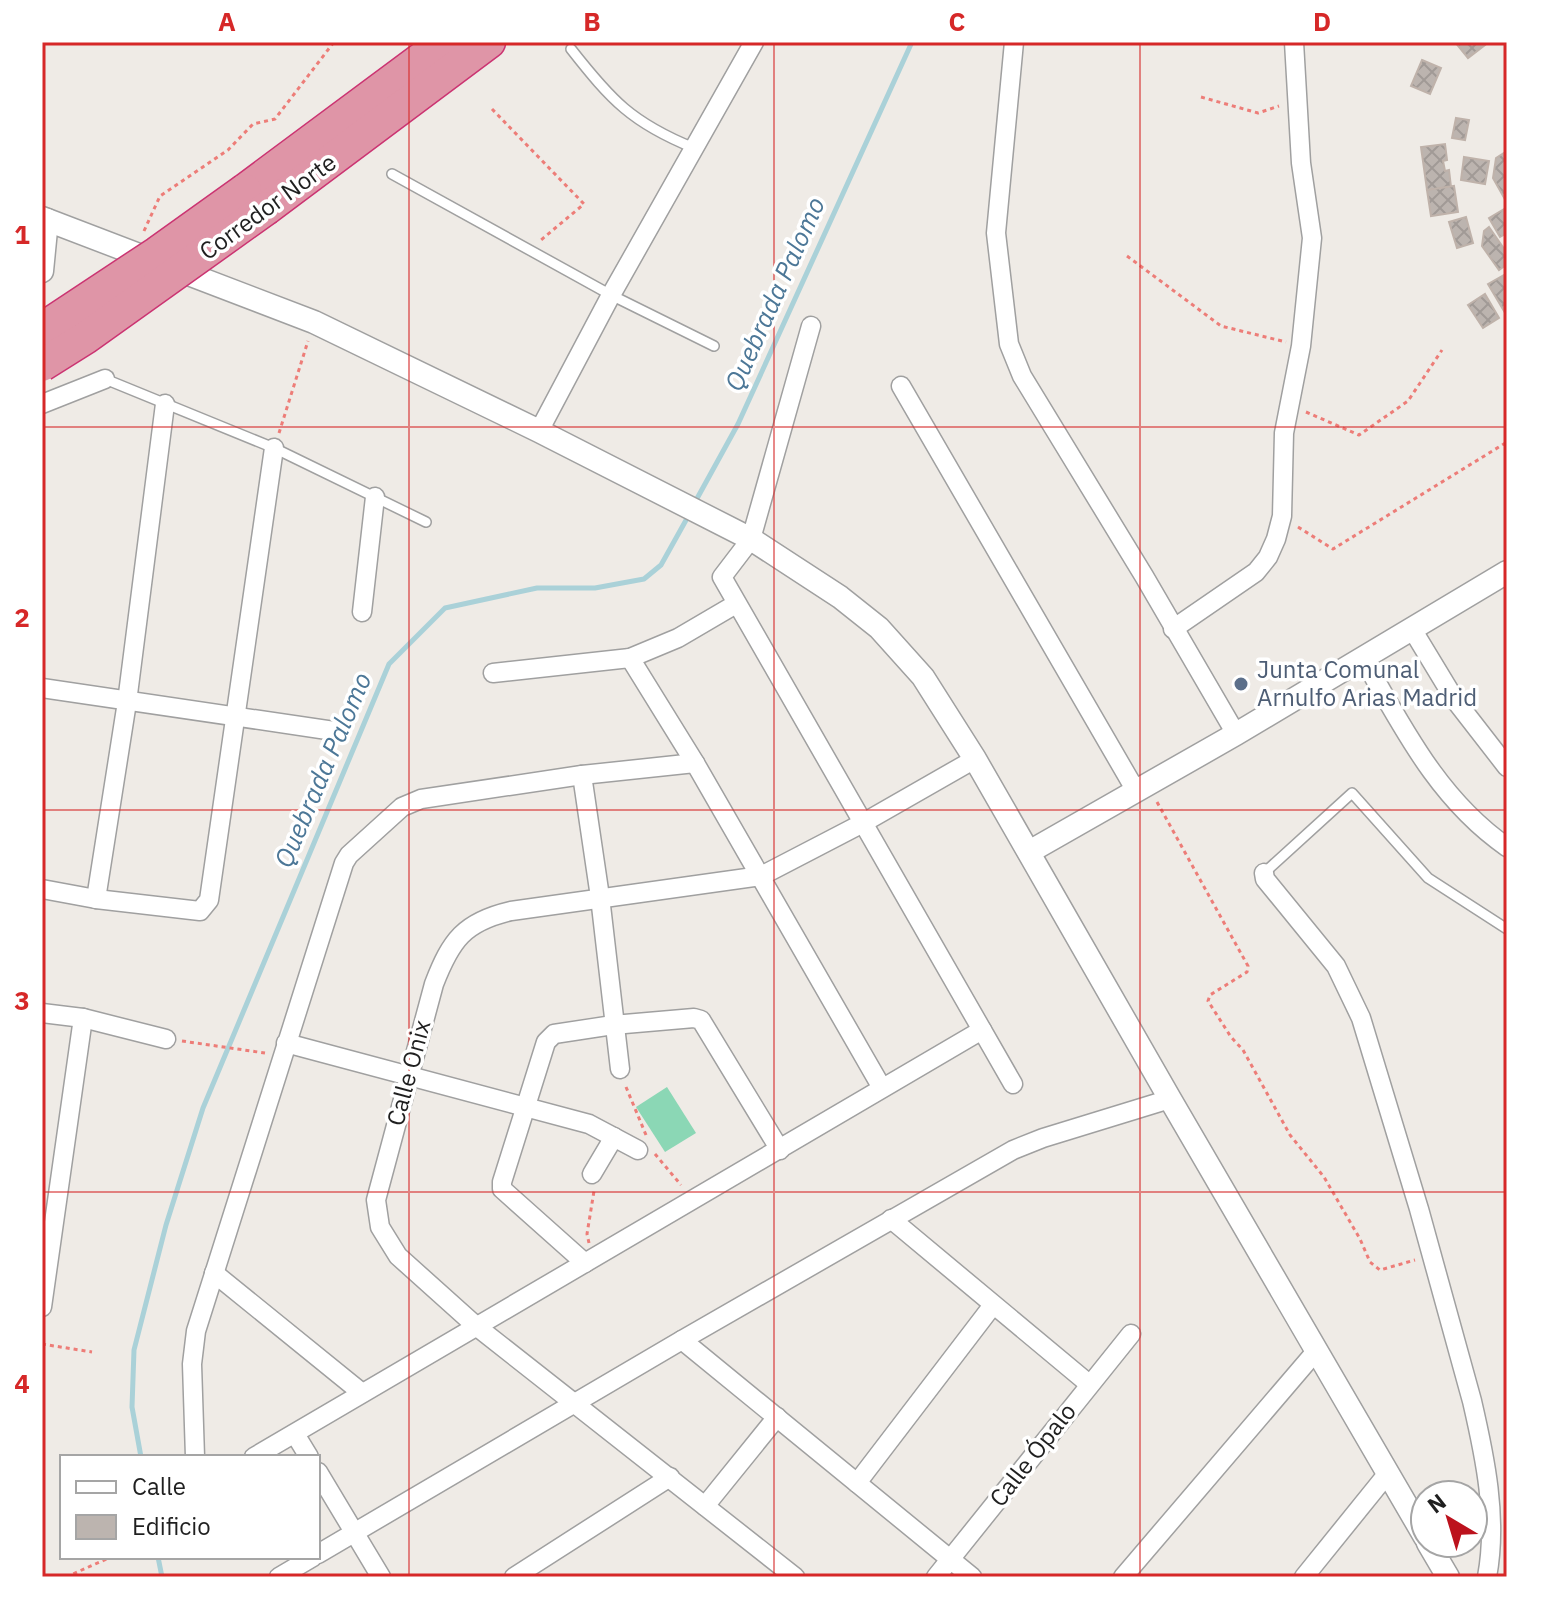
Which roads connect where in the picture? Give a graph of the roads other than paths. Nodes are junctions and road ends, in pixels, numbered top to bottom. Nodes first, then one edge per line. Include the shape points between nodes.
1 (444, 42) edge
2 (489, 42) edge
3 (754, 42) edge
4 (1014, 42) edge
5 (1294, 42) edge
6 (571, 49) dead end
7 (694, 148) junction
8 (392, 174) dead end
9 (256, 199) junction
10 (44, 219) edge
11 (42, 271) edge
12 (611, 295) junction
13 (811, 326) dead end
14 (42, 329) edge
15 (714, 346) dead end
16 (42, 365) edge
17 (105, 379) joint
18 (901, 386) dead end
19 (42, 404) edge
20 (165, 404) junction
21 (539, 431) junction
22 (274, 448) junction
23 (375, 497) junction
24 (426, 522) dead end
25 (751, 539) junction
26 (1507, 572) edge
27 (736, 604) junction
28 (362, 612) dead end
29 (1173, 629) junction
30 (1412, 629) junction
31 (630, 658) junction
32 (1363, 658) junction
33 (493, 673) dead end
34 (42, 688) edge
35 (127, 702) junction
36 (237, 716) junction
37 (334, 731) dead end
38 (1236, 734) junction
39 (975, 759) junction
40 (695, 763) junction
41 (1507, 767) edge
42 (582, 775) junction
43 (1142, 788) junction
44 (863, 823) junction
45 (1507, 847) edge
46 (1029, 852) junction
47 (1264, 873) joint
48 (761, 876) junction
49 (42, 889) edge
50 (600, 897) junction
51 (96, 899) junction
52 (1507, 929) edge
53 (42, 1013) edge
54 (83, 1018) junction
55 (613, 1025) junction
56 (982, 1030) junction
57 (166, 1039) road end
58 (284, 1049) junction
59 (620, 1069) road end
60 (408, 1076) junction
61 (1013, 1084) dead end
62 (882, 1088) junction
63 (1170, 1099) junction
64 (525, 1108) junction
65 (614, 1137) junction
66 (643, 1146) road end
67 (780, 1150) junction
68 (592, 1174) road end
69 (891, 1219) junction
70 (589, 1260) junction
71 (214, 1273) junction
72 (993, 1305) junction
73 (42, 1307) edge
74 (476, 1326) junction
75 (1131, 1334) dead end
76 (682, 1340) junction
77 (1317, 1350) junction
78 (1089, 1384) junction
79 (362, 1393) junction
80 (574, 1403) junction
81 (777, 1417) junction
82 (295, 1434) junction
83 (195, 1455) edge
84 (258, 1455) edge
85 (308, 1455) edge
86 (1388, 1473) junction
87 (320, 1475) edge
88 (670, 1477) junction
89 (857, 1483) junction
90 (705, 1506) junction
91 (1409, 1509) edge
92 (355, 1532) junction
93 (320, 1553) edge
94 (310, 1559) edge
95 (1437, 1559) edge
96 (950, 1560) junction
97 (523, 1575) edge
98 (279, 1577) edge
99 (381, 1577) edge
100 (795, 1577) edge
101 (936, 1577) edge
102 (972, 1577) edge
103 (1123, 1577) edge
104 (1304, 1577) edge
105 (1448, 1577) edge
106 (1487, 1577) edge

1 - 9 highway, Corredor Norte
2 - 9 highway, Corredor Norte
3 - 7 street
4 - 29 street via 996,233 1009,344 1022,376
5 - 29 street via 1301,163 1312,238 1301,346 1284,433 1282,516 1268,557 1256,572
6 - 7 lane via 631,116
7 - 12 street
8 - 12 lane
9 - 14 highway, Corredor Norte, bridge via 157,253
9 - 16 highway, Corredor Norte, bridge via 85,338
10 - 11 street
10 - 21 street via 314,322
12 - 15 lane
12 - 21 street
13 - 25 street
17 - 19 street
17 - 20 lane
18 - 43 street
20 - 22 lane
20 - 35 street
21 - 25 street
22 - 23 lane
22 - 36 street
23 - 24 lane
23 - 28 street
25 - 27 street via 722,577
25 - 39 street via 879,628 923,677
26 - 30 street
27 - 31 street
27 - 44 street
29 - 38 street
30 - 32 street
30 - 41 street via 1455,700
31 - 33 street
31 - 40 street
32 - 38 street
32 - 45 street via 1414,748 1449,795
34 - 35 street
35 - 36 street
35 - 51 street
36 - 37 street
36 - 51 street via 206,907 200,911
38 - 43 street
39 - 44 street, Calle Onix
39 - 46 street
40 - 42 street
40 - 48 street
42 - 50 street
42 - 58 street via 410,802 358,845 344,863
43 - 46 street
44 - 48 street, Calle Onix
44 - 56 street
46 - 63 street
47 - 52 lane via 1352,793 1428,878
47 - 106 street via 1336,966 1367,1033 1484,1452
48 - 50 street, Calle Onix
48 - 62 street
49 - 51 street
50 - 55 street
50 - 60 street, Calle Onix via 486,917 464,931 442,963
53 - 54 street
54 - 57 street
54 - 73 street
55 - 59 street
55 - 64 street via 549,1037
55 - 67 street via 701,1020
56 - 61 street
56 - 62 street
58 - 60 street
58 - 71 street
60 - 64 street
60 - 74 street, Calle Onix via 376,1200 380,1227 398,1256
62 - 67 street
63 - 69 street via 1013,1150
63 - 77 street
64 - 65 street via 589,1124
64 - 70 street via 502,1189
65 - 66 street
65 - 68 street
67 - 70 street
69 - 72 street
69 - 76 street
70 - 74 street
71 - 79 street
71 - 83 street via 193,1355
72 - 78 street
72 - 89 street
74 - 79 street
74 - 80 street, Calle Onix
75 - 78 street, Calle Ópalo
76 - 80 street
76 - 81 street
77 - 86 street
77 - 103 street
78 - 96 street, Calle Ópalo
79 - 82 street
80 - 88 street, Calle Onix
80 - 92 street
81 - 89 street
81 - 90 street
82 - 84 street
82 - 85 street
86 - 91 street
86 - 104 street
87 - 92 street
88 - 90 street, Calle Onix
88 - 97 street
89 - 96 street
90 - 100 street, Calle Onix
92 - 93 street
92 - 99 street
94 - 98 street
95 - 105 street
96 - 101 street, Calle Ópalo
96 - 102 street

